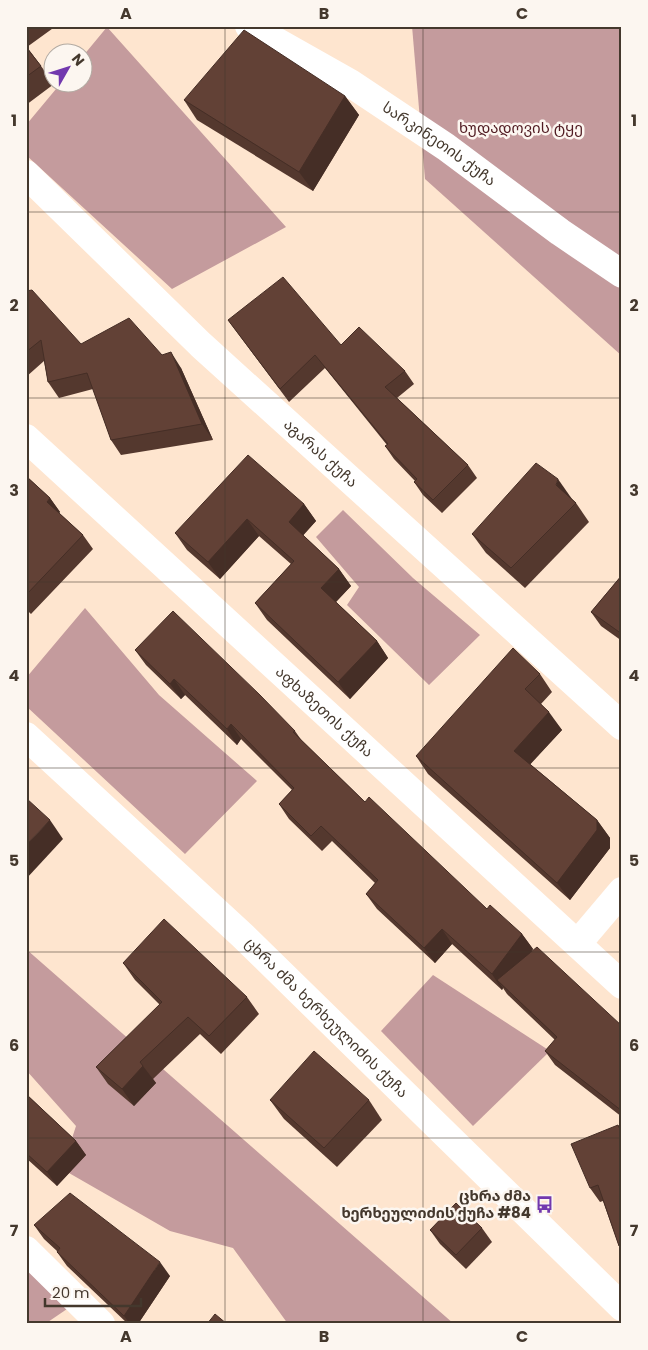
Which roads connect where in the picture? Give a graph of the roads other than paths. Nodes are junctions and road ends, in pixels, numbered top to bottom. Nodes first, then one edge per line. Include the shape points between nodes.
1 (249, 26) edge
2 (26, 174) edge
3 (622, 274) edge
4 (26, 438) edge
5 (622, 726) edge
6 (26, 736) edge
7 (622, 891) edge
8 (578, 943) junction
9 (622, 985) edge
10 (26, 1250) edge
11 (622, 1307) edge
12 (101, 1324) edge

1 - 3 street, სარკინეთის ქუჩა via 350,83 446,147
2 - 5 street, აგარას ქუჩა via 201,345
4 - 8 street, აფხაზეთის ქუჩა
6 - 11 street, ცხრა ძმა ხერხეულიძის ქუჩა via 243,936
7 - 8 street
8 - 9 street, აფხაზეთის ქუჩა
10 - 12 street

